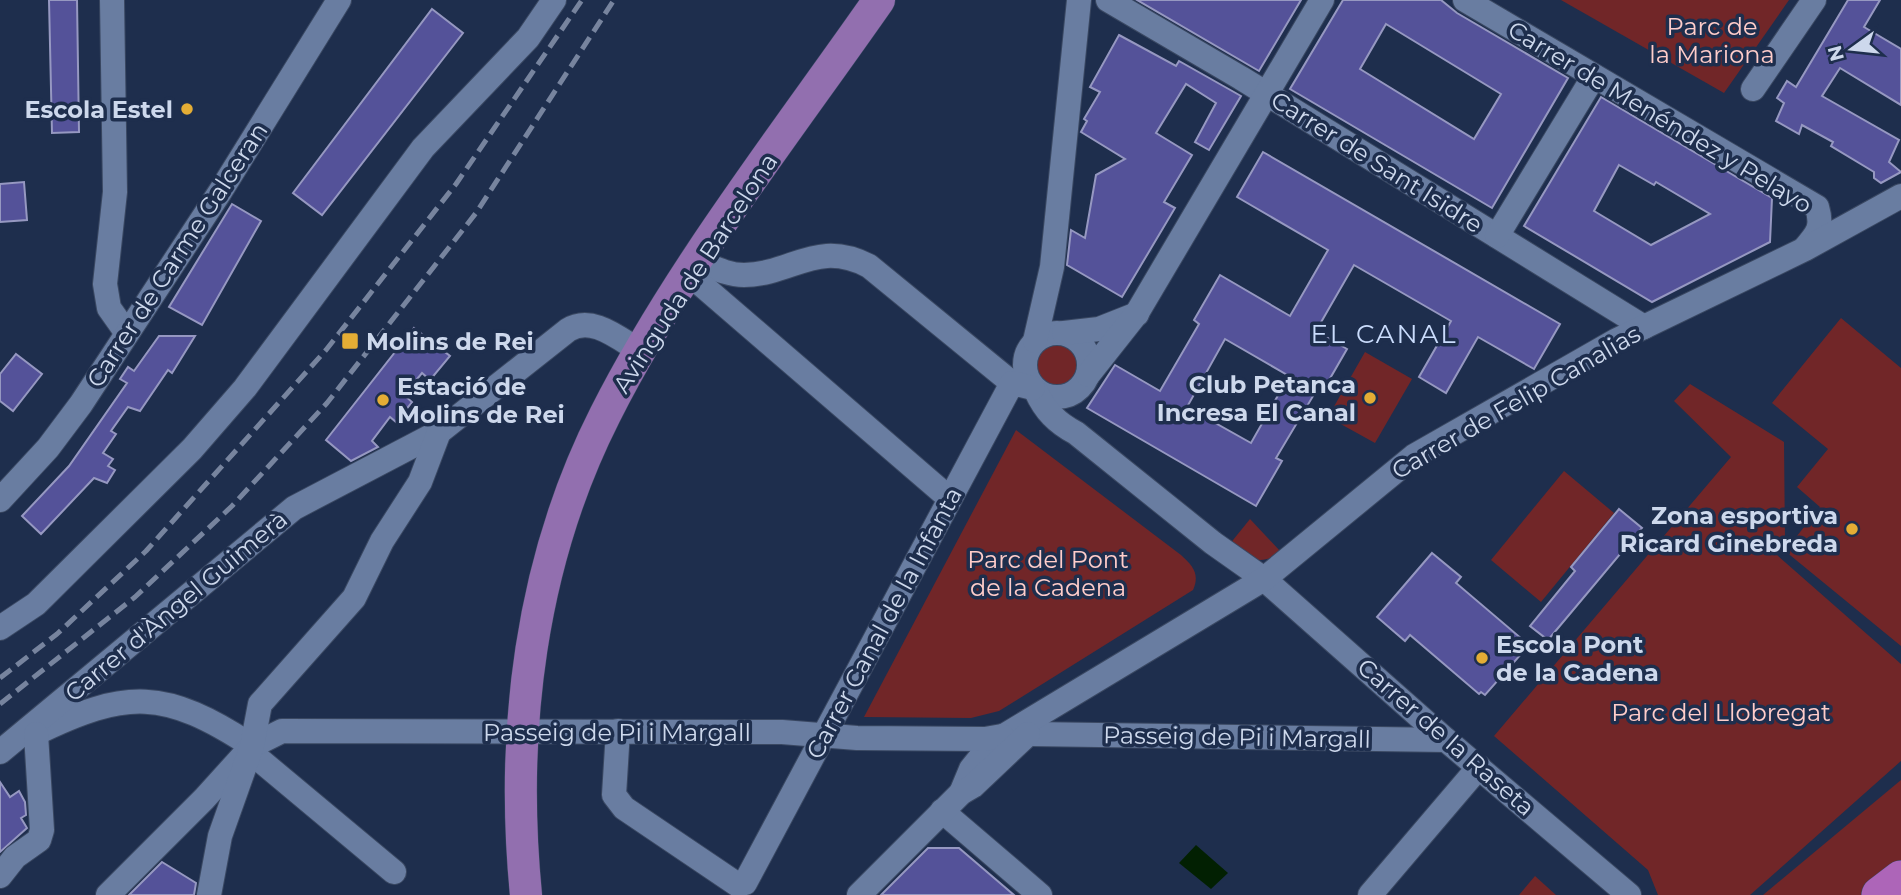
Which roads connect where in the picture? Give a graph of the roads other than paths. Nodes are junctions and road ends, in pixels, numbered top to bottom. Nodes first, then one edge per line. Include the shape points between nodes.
1 (112, 0) edge
2 (339, 0) edge
3 (554, 0) edge
4 (879, 0) edge
5 (1079, 0) edge
6 (1108, 0) edge
7 (1322, 0) edge
8 (1465, 0) edge
9 (1814, 0) edge
10 (1594, 76) junction
11 (1753, 89) dead end
12 (1268, 94) junction
13 (1901, 196) edge
14 (1497, 236) junction
15 (1805, 248) junction
16 (693, 268) junction
17 (1137, 313) junction
18 (1644, 327) junction
19 (126, 332) junction
20 (1064, 334) junction
21 (1035, 341) junction
22 (640, 351) junction
23 (1086, 379) junction
24 (1027, 387) junction
25 (439, 432) junction
26 (1076, 433) junction
27 (949, 498) junction
28 (0, 500) edge
29 (1213, 543) junction
30 (1264, 579) junction
31 (1216, 608) junction
32 (0, 628) edge
33 (1084, 690) junction
34 (522, 731) junction
35 (618, 731) junction
36 (36, 734) junction
37 (1029, 734) junction
38 (825, 736) junction
39 (993, 739) junction
40 (1446, 740) junction
41 (252, 746) junction
42 (1, 752) edge
43 (1479, 767) junction
44 (970, 786) junction
45 (942, 811) junction
46 (394, 872) dead end
47 (0, 876) edge
48 (1901, 879) edge
49 (1030, 892) edge
50 (108, 895) edge
51 (209, 895) edge
52 (526, 895) edge
53 (859, 895) edge
54 (1370, 895) edge
55 (1629, 895) edge
56 (1880, 895) edge

1 - 19 street via 115,192 105,284 109,307
2 - 19 street, Carrer de Carme Galceran
3 - 32 street via 528,38 423,148 245,388 192,449 36,604
4 - 16 main road, Avinguda de Barcelona
5 - 21 street via 1052,267
6 - 12 street, Carrer de Sant Isidre
7 - 12 street
8 - 10 street, Carrer de Menéndez y Pelayo
9 - 11 street
10 - 14 street
10 - 15 street, Carrer de Menéndez y Pelayo via 1817,207 1819,231
12 - 14 street, Carrer de Sant Isidre
12 - 17 street
13 - 15 street, Carrer de Felip Canalias
14 - 18 street, Carrer de Sant Isidre
15 - 18 street, Carrer de Felip Canalias
16 - 22 main road, Avinguda de Barcelona
16 - 24 street, Carrer de la Raseta via 744,275 817,255 852,257 869,265
16 - 27 street
17 - 20 street via 1099,329
17 - 23 street
18 - 30 street, Carrer de Felip Canalias via 1414,456
19 - 28 street, Carrer de Carme Galceran via 65,427
20 - 21 street via 1053,333
20 - 23 street via 1082,344 1087,354
21 - 24 street via 1024,367
22 - 25 street, Carrer d'Àngel Guimerà via 590,323 580,323
22 - 34 main road, Avinguda de Barcelona via 591,446 558,534 533,638
23 - 24 street via 1059,397
23 - 26 street via 1070,406
24 - 26 street, Carrer de la Raseta via 1054,419
24 - 27 street, Carrer Canal de la Infanta
25 - 41 street via 420,482 355,598 260,704
25 - 42 street, Carrer d'Àngel Guimerà via 294,508
26 - 29 street, Carrer de la Raseta
27 - 38 street, Carrer Canal de la Infanta
29 - 30 street, Carrer de la Raseta via 1243,577
29 - 31 street, Carrer de la Raseta via 1227,580
30 - 31 street, Carrer de Felip Canalias
30 - 40 street, Carrer de la Raseta
31 - 33 street, Carrer de Felip Canalias
33 - 37 street, Carrer de Felip Canalias
33 - 39 street, Carrer de Felip Canalias
34 - 35 street, Passeig de Pi i Margall
34 - 41 street, Passeig de Pi i Margall via 282,731
34 - 52 main road, Avinguda de Barcelona
35 - 38 street, Passeig de Pi i Margall
35 - 38 street, Carrer Canal de la Infanta via 614,795 624,808 738,885 745,883
36 - 41 street via 116,702 163,701 196,712
36 - 42 street
36 - 47 street via 42,830 39,840
37 - 40 street, Passeig de Pi i Margall
37 - 44 street, Carrer de Felip Canalias
38 - 39 street, Passeig de Pi i Margall
39 - 44 street via 994,753
40 - 43 street, Carrer de la Raseta
41 - 46 street via 256,756
41 - 50 street
41 - 51 street via 220,836
43 - 54 street
43 - 55 street, Carrer de la Raseta
44 - 45 street, Carrer de Felip Canalias
45 - 49 street
45 - 53 street, Carrer de Felip Canalias
48 - 56 highway

